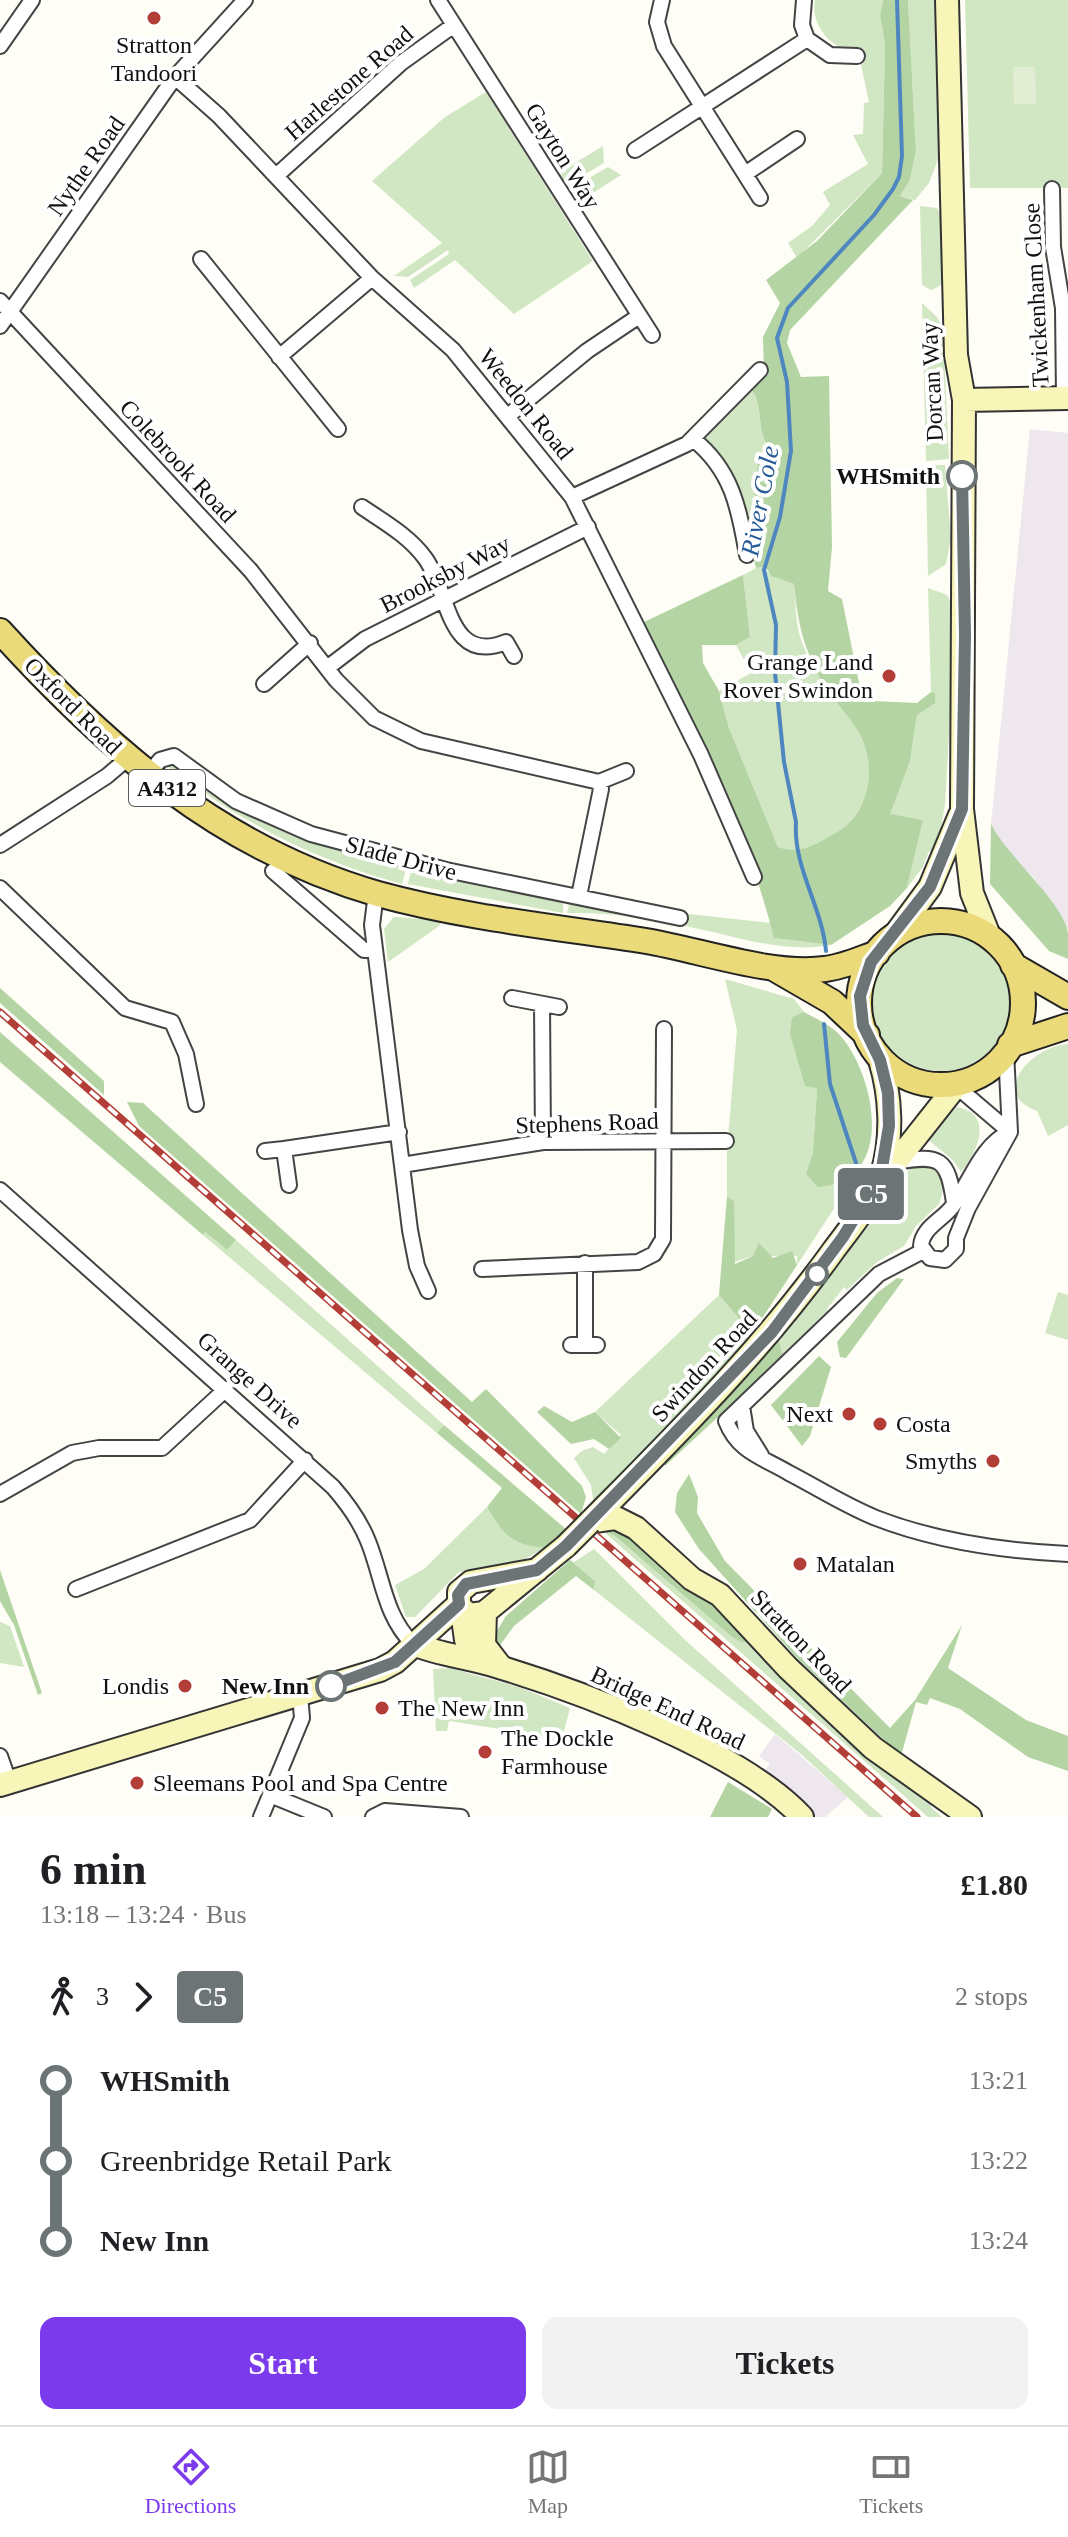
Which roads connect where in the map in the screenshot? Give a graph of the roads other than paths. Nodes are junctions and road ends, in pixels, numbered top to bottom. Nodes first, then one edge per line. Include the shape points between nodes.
1 (32, 0) edge
2 (245, 0) edge
3 (438, 0) edge
4 (662, 0) edge
5 (804, 0) edge
6 (947, 0) edge
7 (454, 25) junction
8 (807, 39) junction
9 (0, 46) edge
10 (857, 56) dead end
11 (175, 77) junction
12 (703, 108) junction
13 (797, 139) dead end
14 (635, 150) dead end
15 (745, 174) junction
16 (276, 176) junction
17 (1052, 189) dead end
18 (760, 198) dead end
19 (201, 259) dead end
20 (372, 278) junction
21 (5, 306) edge
22 (639, 316) junction
23 (0, 326) edge
24 (652, 335) dead end
25 (279, 357) junction
26 (760, 370) dead end
27 (1066, 398) edge
28 (964, 400) junction
29 (509, 415) junction
30 (338, 429) dead end
31 (693, 439) junction
32 (572, 497) junction
33 (362, 507) dead end
34 (588, 527) junction
35 (747, 555) dead end
36 (445, 600) junction
37 (0, 631) edge
38 (310, 643) junction
39 (514, 656) dead end
40 (327, 668) junction
41 (264, 684) dead end
42 (127, 759) junction
43 (626, 771) dead end
44 (148, 775) junction
45 (599, 782) junction
46 (962, 809) junction
47 (0, 845) edge
48 (273, 871) dead end
49 (316, 872) joint
50 (754, 877) dead end
51 (0, 888) edge
52 (376, 893) junction
53 (579, 896) junction
54 (680, 918) dead end
55 (990, 938) junction
56 (886, 945) junction
57 (375, 950) junction
58 (768, 965) junction
59 (1013, 965) junction
60 (1068, 997) edge
61 (512, 998) dead end
62 (542, 1004) junction
63 (559, 1007) dead end
64 (1068, 1026) edge
65 (664, 1029) dead end
66 (867, 1035) junction
67 (1008, 1048) junction
68 (880, 1060) junction
69 (956, 1086) junction
70 (196, 1104) dead end
71 (399, 1132) junction
72 (1010, 1132) junction
73 (663, 1141) junction
74 (726, 1141) dead end
75 (543, 1142) junction
76 (284, 1149) junction
77 (265, 1151) dead end
78 (402, 1165) junction
79 (889, 1168) junction
80 (289, 1185) dead end
81 (0, 1190) edge
82 (954, 1203) junction
83 (933, 1226) junction
84 (956, 1238) junction
85 (923, 1251) junction
86 (585, 1263) junction
87 (482, 1269) dead end
88 (428, 1291) dead end
89 (585, 1345) dead end
90 (226, 1389) junction
91 (742, 1406) junction
92 (761, 1455) junction
93 (305, 1460) junction
94 (0, 1494) edge
95 (590, 1522) junction
96 (1068, 1554) edge
97 (537, 1570) junction
98 (477, 1582) junction
99 (76, 1589) dead end
100 (460, 1607) junction
101 (487, 1610) junction
102 (413, 1644) junction
103 (492, 1664) junction
104 (300, 1695) junction
105 (0, 1756) edge
106 (4, 1784) edge
107 (270, 1795) junction
108 (379, 1814) edge
109 (261, 1817) edge
110 (324, 1817) edge
111 (461, 1817) edge
112 (802, 1817) edge
113 (970, 1817) edge

1 - 9 street
2 - 11 street, Nythe Road
3 - 7 street, Gayton Way
4 - 12 street via 657,22 661,39
5 - 8 street
6 - 28 main road, Dorcan Way via 956,355
7 - 16 street, Harlestone Road via 392,70
7 - 22 street, Gayton Way
8 - 10 street via 830,55
8 - 12 street
11 - 16 street, Weedon Road
11 - 21 street, Nythe Road
12 - 14 street
12 - 15 street
13 - 15 street
15 - 18 street
16 - 20 street, Weedon Road
17 - 27 street, Twickenham Close
19 - 25 street
20 - 25 street
20 - 29 street, Weedon Road via 453,350
21 - 23 street, Nythe Road
21 - 38 street, Colebrook Road via 251,571
22 - 24 street, Gayton Way
22 - 29 street
25 - 30 street
26 - 31 street
27 - 28 main road
28 - 46 main road, Dorcan Way
29 - 32 street, Weedon Road
31 - 32 street
31 - 35 street via 731,484
32 - 34 street, Weedon Road
33 - 36 street via 414,545
34 - 36 street, Brooksby Way
34 - 50 street, Weedon Road via 701,755 730,839
36 - 39 street via 464,639 485,647 506,642
36 - 40 street, Brooksby Way via 365,639
37 - 42 main road, Oxford Road / A4312
38 - 40 street, Colebrook Road
38 - 41 street
40 - 45 street, Colebrook Road via 362,707 406,736
42 - 44 main road, Oxford Road / A4312
42 - 47 street
43 - 45 street
44 - 49 main road, Oxford Road / A4312 via 244,837
44 - 53 street, Slade Drive via 160,760 174,756 236,801 311,834 437,868
45 - 53 street
46 - 55 main road, Dorcan Way via 972,893
46 - 56 main road, Dorcan Way via 930,887
48 - 57 street via 364,950
49 - 52 main road, Slade Drive / A4312
51 - 70 street via 125,1008 164,1017 175,1026
52 - 57 street
52 - 58 main road, Slade Drive / A4312 via 526,925
53 - 54 street, Slade Drive
55 - 56 main road, A4312 via 944,921 918,924
55 - 59 main road, A4312
56 - 58 main road, Slade Drive / A4312 via 824,969
56 - 66 main road, A4312 via 867,970 860,996
57 - 71 street
58 - 66 main road, Slade Drive / A4312 via 832,1002
59 - 60 main road, A4312
59 - 67 main road, A4312 via 1022,1006
61 - 62 street
62 - 63 street
62 - 75 street
64 - 67 main road
65 - 73 street
66 - 68 main road, A4312
67 - 69 main road via 989,1068
67 - 72 street
68 - 69 main road via 915,1082
68 - 79 main road, Swindon Road via 889,1109
69 - 72 street
69 - 79 main road, Swindon Road
71 - 76 street
71 - 78 street
72 - 82 street via 993,1143
72 - 84 street
73 - 74 street, Stephens Road
73 - 75 street, Stephens Road
73 - 86 street via 663,1239 658,1250 638,1262
75 - 78 street, Stephens Road
76 - 77 street
76 - 80 street
78 - 88 street via 413,1249
79 - 82 street via 924,1157 940,1162 950,1178
79 - 95 main road, Swindon Road via 772,1332
81 - 90 street, Grange Drive
82 - 83 street
83 - 84 street via 944,1226
83 - 85 street via 922,1236
84 - 85 street via 953,1254 945,1260 934,1260
85 - 91 street via 879,1274
86 - 87 street
86 - 89 street
90 - 93 street, Grange Drive
90 - 94 street via 162,1448 72,1453
91 - 92 street via 746,1431
91 - 92 street via 726,1421 739,1446
92 - 96 street via 851,1506 901,1527 976,1546
93 - 99 street via 250,1520
93 - 102 street, Grange Drive via 354,1514 390,1614
95 - 97 main road, Swindon Road, bridge
95 - 113 main road, Stratton Road via 611,1517 628,1523 692,1579 720,1595 865,1741
97 - 98 main road, Swindon Road
97 - 101 main road, Swindon Road
98 - 100 main road via 462,1588
98 - 101 main road via 490,1593
100 - 101 main road via 473,1616
100 - 102 main road
100 - 103 main road via 466,1640
101 - 103 main road via 484,1645
102 - 103 main road, Bridge End Road
102 - 104 main road via 380,1670
103 - 112 main road, Bridge End Road via 614,1709 702,1750 768,1787
104 - 106 main road
104 - 107 street via 302,1718
105 - 106 street
107 - 109 street
107 - 110 street
108 - 111 street

